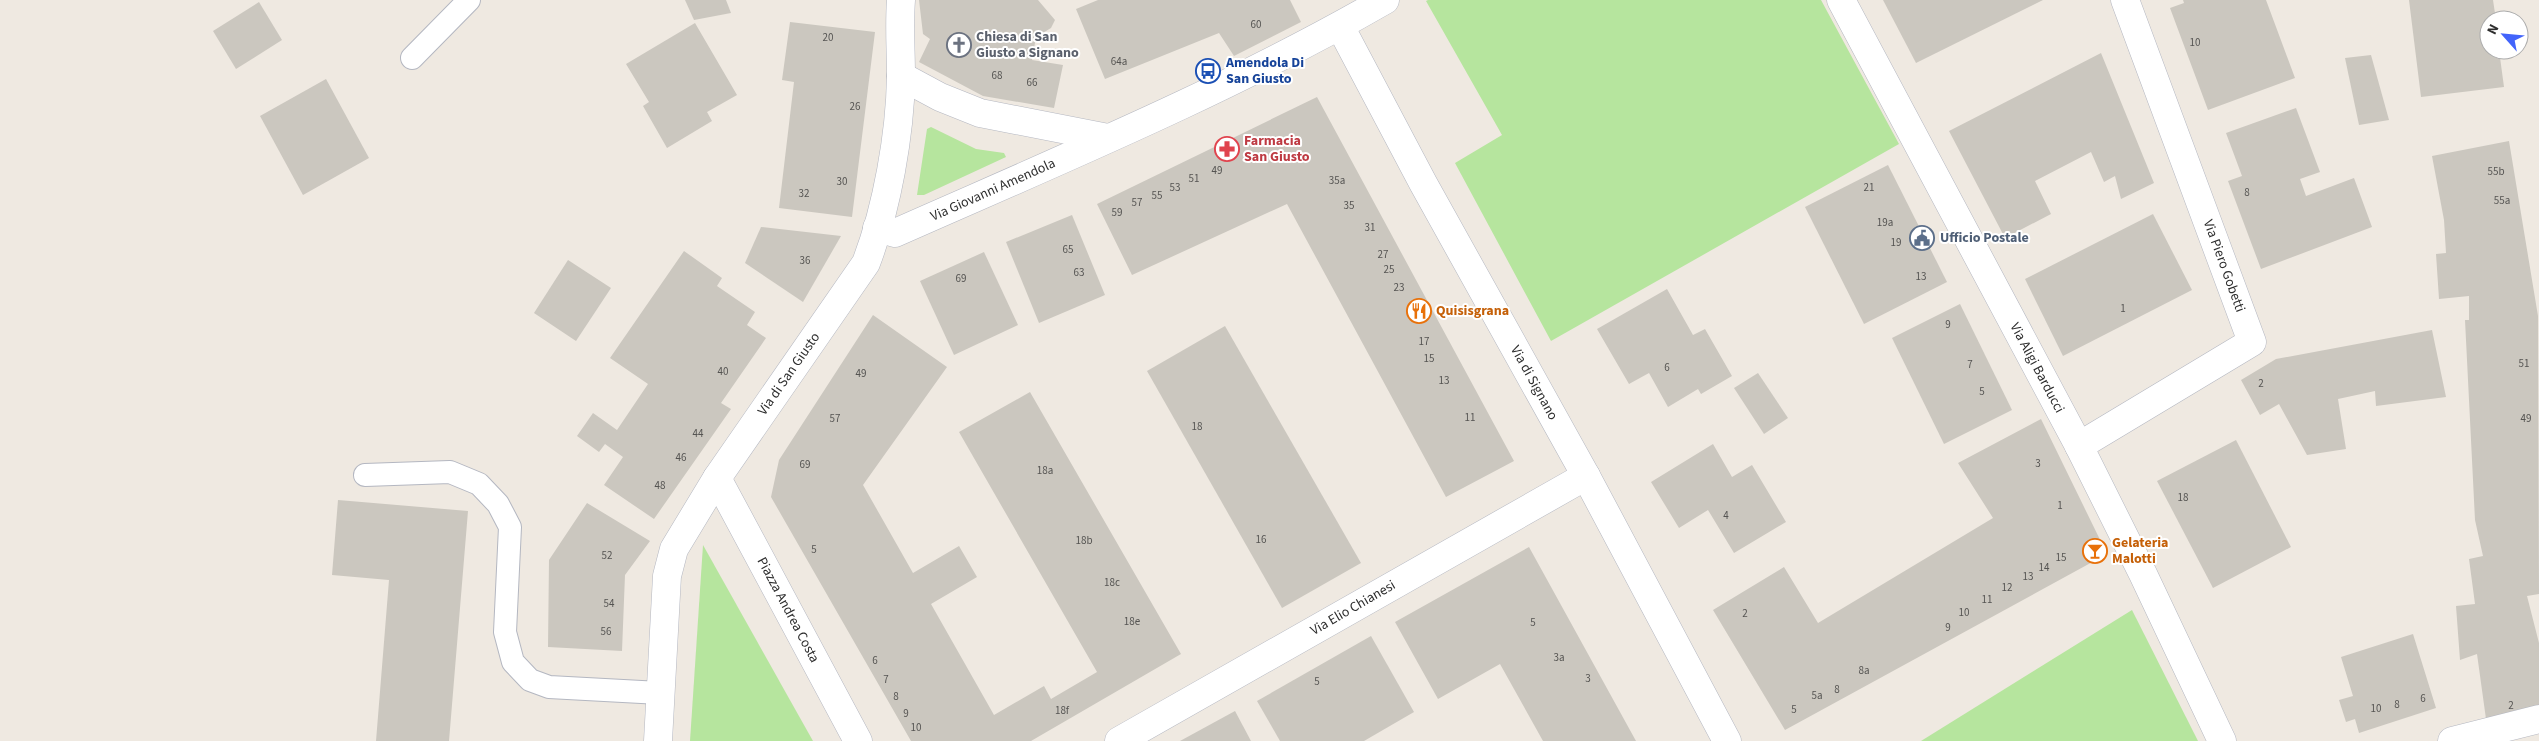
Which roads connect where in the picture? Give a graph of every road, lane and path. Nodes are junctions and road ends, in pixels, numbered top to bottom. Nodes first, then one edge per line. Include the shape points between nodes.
1 (469, 0) edge
2 (902, 0) edge
3 (1385, 0) edge
4 (1841, 0) edge
5 (2125, 0) edge
6 (1340, 26) junction
7 (412, 58) dead end
8 (901, 76) junction
9 (1108, 138) junction
10 (878, 228) junction
11 (2079, 446) junction
12 (366, 475) dead end
13 (1586, 476) junction
14 (717, 478) junction
15 (660, 693) junction
16 (2539, 719) edge
17 (658, 741) edge
18 (858, 741) edge
19 (1119, 741) edge
20 (1727, 741) edge
21 (2222, 741) edge
22 (2452, 741) edge

1 - 7 lane
2 - 8 street, Via di San Giusto
3 - 6 street, Via Giovanni Amendola
4 - 11 street, Via Aligi Barducci
5 - 11 street, Via Piero Gobetti via 2252,342
6 - 9 street, Via Giovanni Amendola
6 - 13 street, Via di Signano
8 - 9 street via 940,98 980,113
8 - 10 street, Via di San Giusto via 896,128
9 - 10 street, Via Giovanni Amendola via 895,233
10 - 14 street, Via di San Giusto via 866,263
11 - 21 street, Via Aligi Barducci
12 - 15 lane via 450,472 479,484 498,504 510,527 505,632 514,662 530,680 549,687
13 - 19 street, Via Elio Chianesi
13 - 20 street, Via di Signano
14 - 15 street, Via di San Giusto via 674,549 667,576
14 - 18 street, Piazza Andrea Costa
15 - 17 street, Via di San Giusto
16 - 22 street

